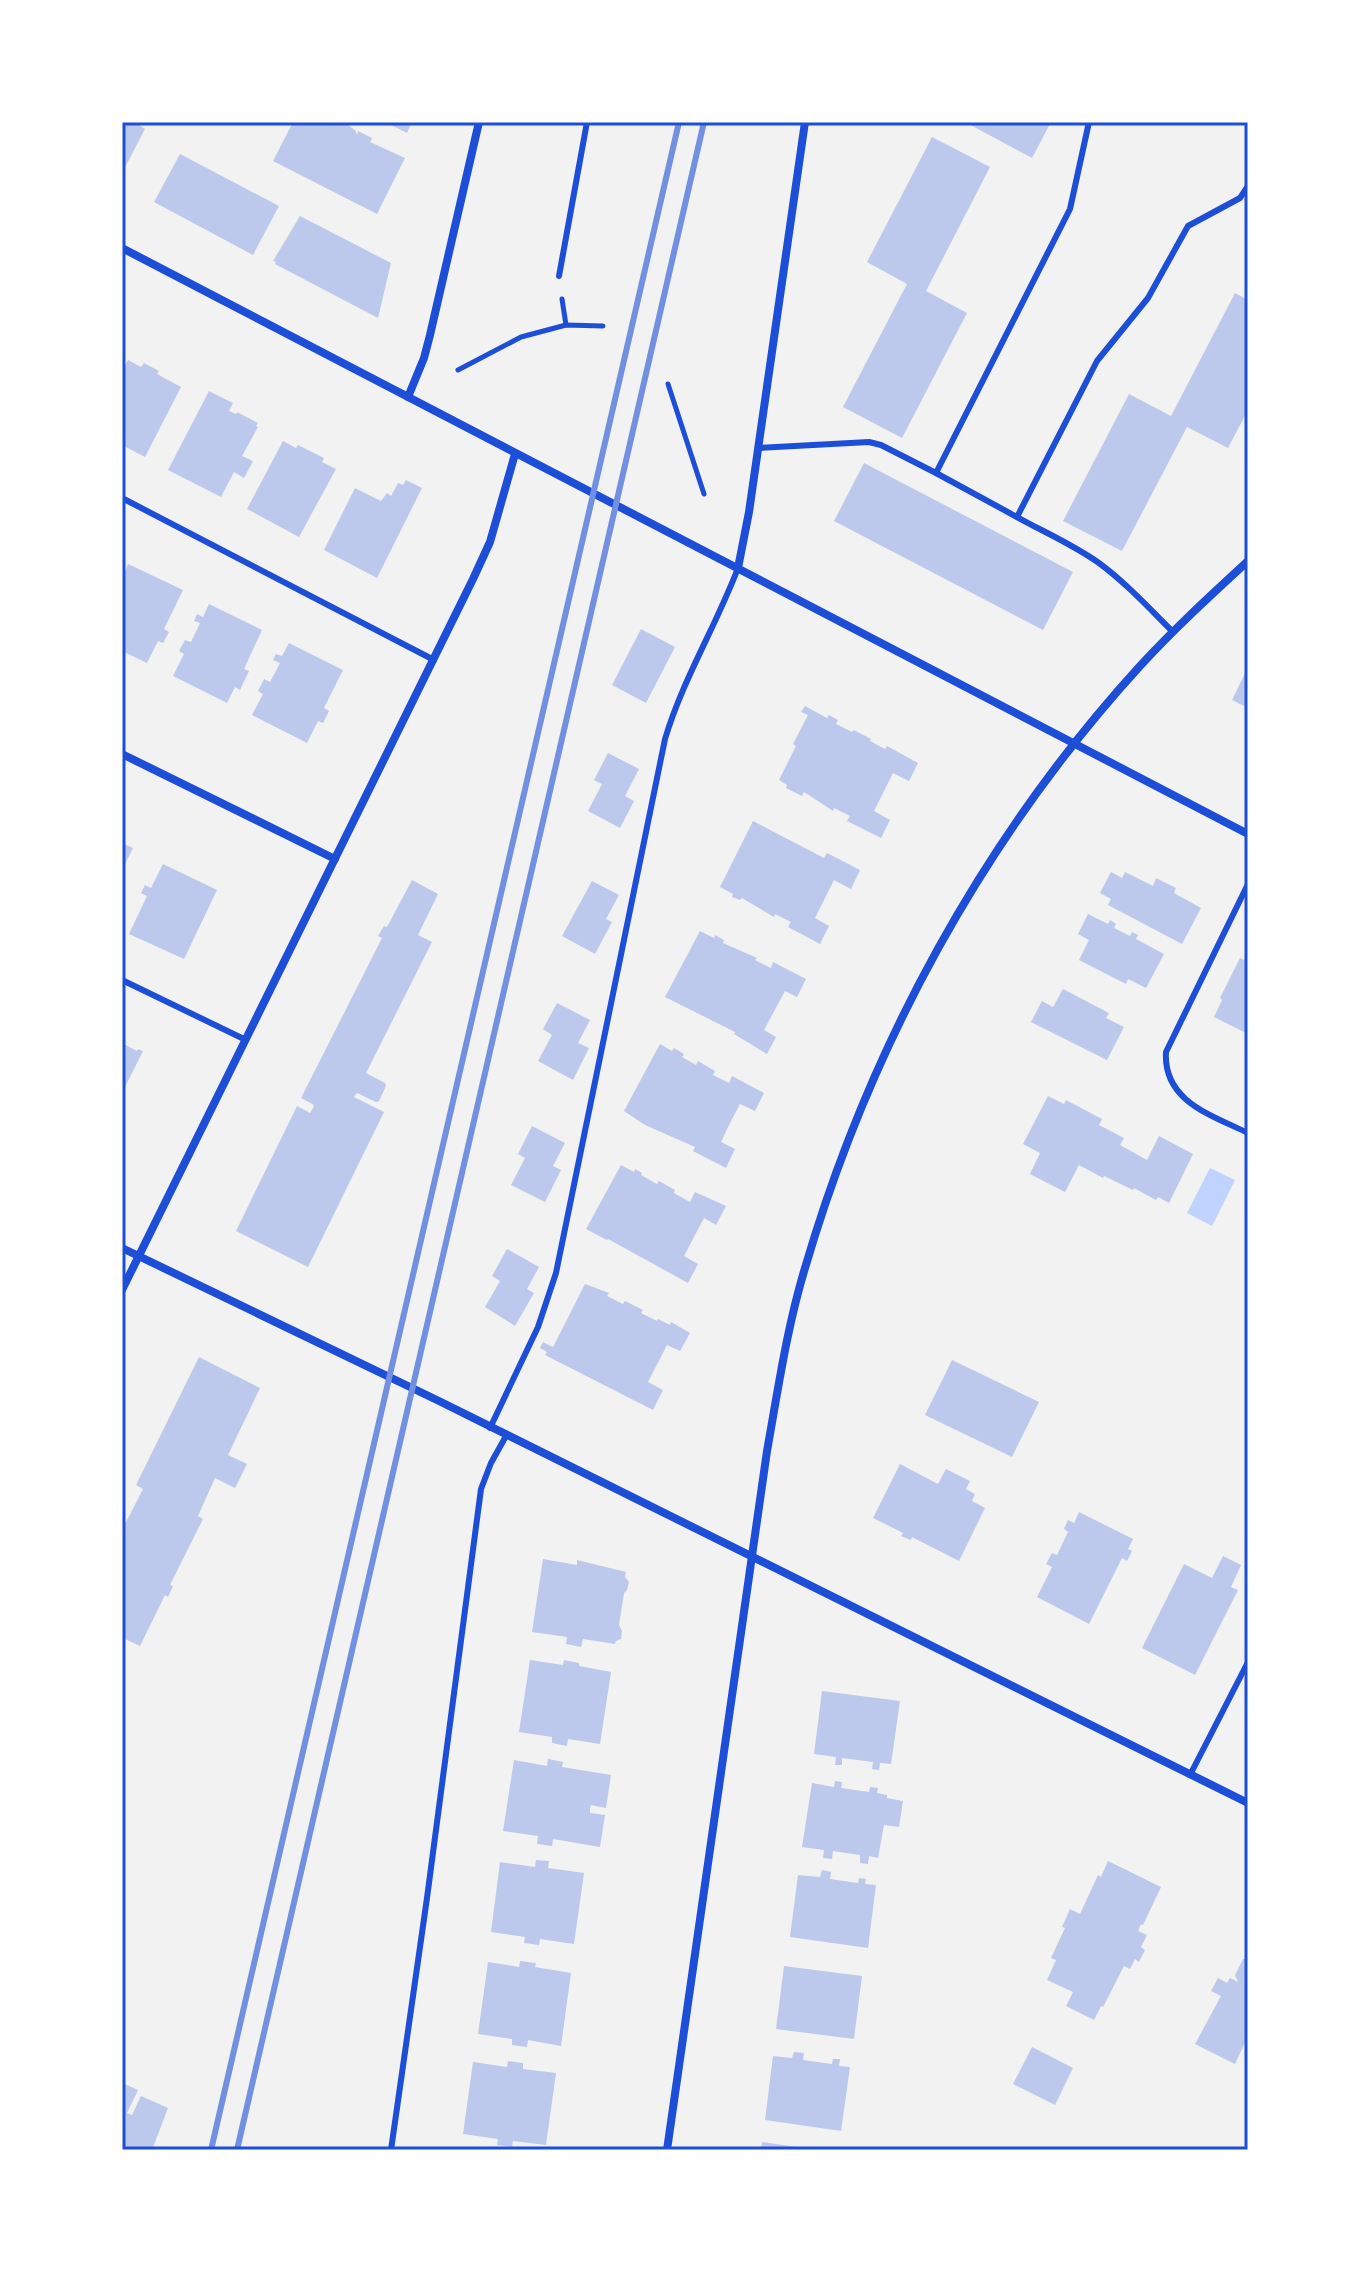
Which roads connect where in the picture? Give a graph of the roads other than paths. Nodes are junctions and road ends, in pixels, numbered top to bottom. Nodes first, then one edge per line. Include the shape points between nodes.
1 (479, 122) edge
2 (587, 122) edge
3 (805, 122) edge
4 (1089, 122) edge
5 (1248, 186) edge
6 (122, 248) edge
7 (559, 276) dead end
8 (408, 397) junction
9 (758, 448) junction
10 (515, 454) junction
11 (936, 473) junction
12 (122, 498) edge
13 (1017, 517) junction
14 (1248, 561) edge
15 (738, 568) junction
16 (1173, 632) junction
17 (434, 660) junction
18 (1075, 744) junction
19 (122, 754) edge
20 (1248, 834) edge
21 (335, 859) junction
22 (1248, 884) edge
23 (122, 980) edge
24 (246, 1040) junction
25 (1248, 1133) edge
26 (122, 1248) edge
27 (139, 1256) junction
28 (122, 1290) edge
29 (490, 1428) junction
30 (506, 1436) junction
31 (750, 1556) junction
32 (1248, 1662) edge
33 (1190, 1775) junction
34 (1248, 1803) edge
35 (391, 2150) edge
36 (667, 2150) edge

1 - 8 street via 430,335
2 - 7 lane
3 - 9 street
4 - 11 lane via 1070,209
5 - 13 lane via 1240,198 1188,226 1148,298 1097,361
6 - 8 street
8 - 10 street
9 - 11 lane via 869,442
9 - 15 street
10 - 15 street
10 - 17 street via 490,542
11 - 13 lane
12 - 17 lane
13 - 16 lane via 1102,565
14 - 16 street
15 - 18 street
15 - 29 lane via 665,739 556,1273 538,1327
16 - 18 street
17 - 21 street
18 - 20 street
18 - 31 street via 954,920 864,1097 803,1271
19 - 21 street
21 - 24 street
22 - 25 lane via 1166,1052 1165,1068 1182,1097
23 - 24 lane
24 - 27 street
26 - 27 street
27 - 28 street
27 - 29 street
29 - 30 street
30 - 31 street
30 - 35 lane via 481,1489
31 - 33 street
31 - 36 street
32 - 33 lane
33 - 34 street

